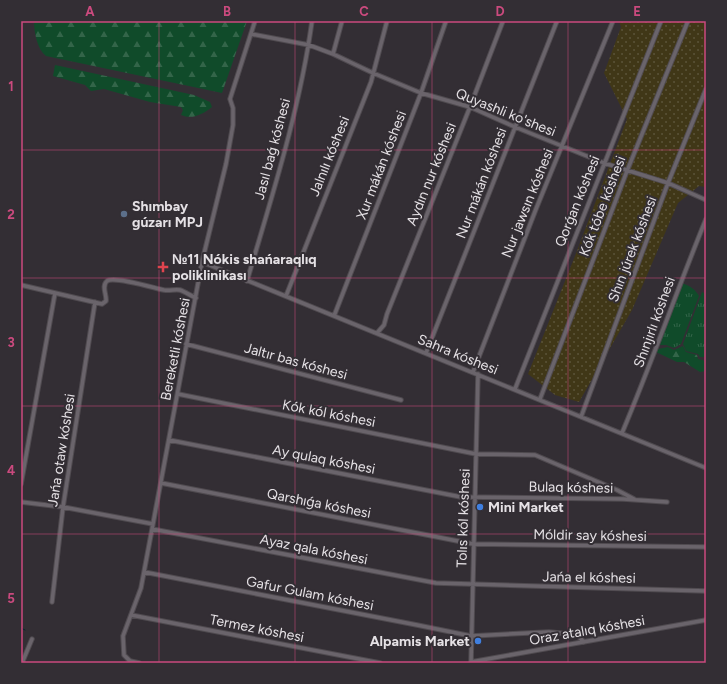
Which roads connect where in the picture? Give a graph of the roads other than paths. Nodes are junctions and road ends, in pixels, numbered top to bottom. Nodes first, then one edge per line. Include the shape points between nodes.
1 (255, 21) edge
2 (312, 21) edge
3 (342, 21) edge
4 (387, 21) edge
5 (446, 21) edge
6 (502, 21) edge
7 (557, 21) edge
8 (613, 21) edge
9 (661, 21) edge
10 (688, 21) edge
11 (251, 34) junction
12 (309, 45) junction
13 (333, 54) junction
14 (373, 73) junction
15 (706, 89) edge
16 (421, 93) junction
17 (470, 107) junction
18 (515, 127) junction
19 (562, 146) junction
20 (604, 163) junction
21 (627, 171) junction
22 (668, 183) junction
23 (706, 200) edge
24 (706, 219) edge
25 (202, 262) junction
26 (247, 281) junction
27 (21, 285) edge
28 (55, 293) junction
29 (286, 296) junction
30 (196, 298) junction
31 (95, 302) junction
32 (334, 316) junction
33 (377, 333) junction
34 (186, 344) junction
35 (426, 353) junction
36 (473, 372) junction
37 (478, 374) junction
38 (514, 389) junction
39 (178, 394) junction
40 (401, 400) dead end
41 (540, 400) junction
42 (581, 417) junction
43 (622, 433) junction
44 (169, 440) junction
45 (476, 454) junction
46 (706, 468) edge
47 (161, 483) junction
48 (21, 484) edge
49 (474, 496) junction
50 (636, 500) junction
51 (21, 502) edge
52 (667, 502) dead end
53 (63, 507) junction
54 (153, 527) junction
55 (473, 544) junction
56 (706, 547) edge
57 (144, 572) junction
58 (472, 585) junction
59 (706, 591) edge
60 (52, 602) dead end
61 (131, 616) junction
62 (706, 620) edge
63 (471, 636) junction
64 (32, 639) dead end
65 (584, 642) junction
66 (471, 662) edge
67 (22, 663) edge
68 (139, 663) edge
69 (380, 663) edge

1 - 11 street, Bereketli kóshesi
2 - 12 street, Jasıl baǵ kóshesi
3 - 13 street
4 - 14 street, Jalnılı kóshesi
5 - 16 street, Xur mákán kóshesi
6 - 17 street, Aydın nur kóshesi
7 - 18 street, Nur mákán kóshesi
8 - 19 street, Nur jawsın kóshesi
9 - 20 street, Qorǵan kóshesi
10 - 21 street, Kók tóbe kóshesi
11 - 12 street, Quyashli ko'shesi
11 - 25 street, Bereketli kóshesi via 230,100 233,108 233,125
12 - 13 street, Quyashli ko'shesi
12 - 26 street, Jasıl baǵ kóshesi via 291,126
13 - 14 street, Quyashli ko'shesi
14 - 16 street, Quyashli ko'shesi
14 - 29 street, Jalnılı kóshesi
15 - 22 street, Shın júrek kóshesi
16 - 17 street, Quyashli ko'shesi
16 - 32 street, Xur mákán kóshesi
17 - 18 street, Quyashli ko'shesi
17 - 33 street, Aydın nur kóshesi via 384,324
18 - 19 street, Quyashli ko'shesi
18 - 35 street, Nur mákán kóshesi
19 - 20 street, Quyashli ko'shesi
19 - 36 street, Nur jawsın kóshesi
20 - 21 street, Quyashli ko'shesi
20 - 38 street, Qorǵan kóshesi
21 - 22 street, Quyashli ko'shesi
21 - 41 street, Kók tóbe kóshesi
22 - 23 street, Quyashli ko'shesi
22 - 42 street, Shın júrek kóshesi
24 - 43 street, Shınjırlı kóshesi
25 - 26 street, Sahra kóshesi
25 - 30 street, Bereketli kóshesi
26 - 29 street, Sahra kóshesi
27 - 28 street
28 - 31 street
28 - 48 street
29 - 32 street, Sahra kóshesi
30 - 31 street via 180,290 168,291 119,279 106,282 106,302
30 - 34 street, Bereketli kóshesi
31 - 53 street, Jańa otaw kóshesi
32 - 33 street, Sahra kóshesi
33 - 35 street, Sahra kóshesi
34 - 39 street, Bereketli kóshesi
34 - 40 street, Jaltır bas kóshesi
35 - 36 street, Sahra kóshesi
36 - 37 street, Sahra kóshesi
37 - 38 street, Sahra kóshesi
37 - 45 street, Tolıs kól kóshesi
38 - 41 street, Sahra kóshesi
39 - 44 street, Bereketli kóshesi
39 - 45 street, Kók kól kóshesi
41 - 42 street, Sahra kóshesi
42 - 43 street, Sahra kóshesi
43 - 46 street, Sahra kóshesi
44 - 47 street, Bereketli kóshesi
44 - 49 street, Ay qulaq kóshesi via 461,497
45 - 49 street, Tolıs kól kóshesi
45 - 50 street, Kók kól kóshesi via 535,455
47 - 54 street, Bereketli kóshesi
47 - 55 street, Qarshıǵa kóshesi
49 - 50 street, Bulaq kóshesi
49 - 55 street, Tolıs kól kóshesi
50 - 52 street, Bulaq kóshesi
51 - 53 street, Ayaz qala kóshesi
53 - 54 street, Ayaz qala kóshesi
53 - 60 street, Jańa otaw kóshesi
54 - 57 street, Bereketli kóshesi
54 - 58 street, Ayaz qala kóshesi via 436,584
55 - 56 street, Móldir say kóshesi
55 - 58 street, Tolıs kól kóshesi
57 - 61 street, Bereketli kóshesi
57 - 63 street, Gafur Gulam kóshesi
58 - 59 street, Jańa el kóshesi
58 - 63 street, Tolıs kól kóshesi
61 - 68 street, Bereketli kóshesi via 124,636 124,655 130,661
61 - 69 street, Termez kóshesi
62 - 65 street, Oraz atalıq kóshesi
63 - 65 street, Gafur Gulam kóshesi via 549,632 578,636
63 - 66 street, Tolıs kól kóshesi
64 - 67 street
65 - 66 street, Oraz atalıq kóshesi

